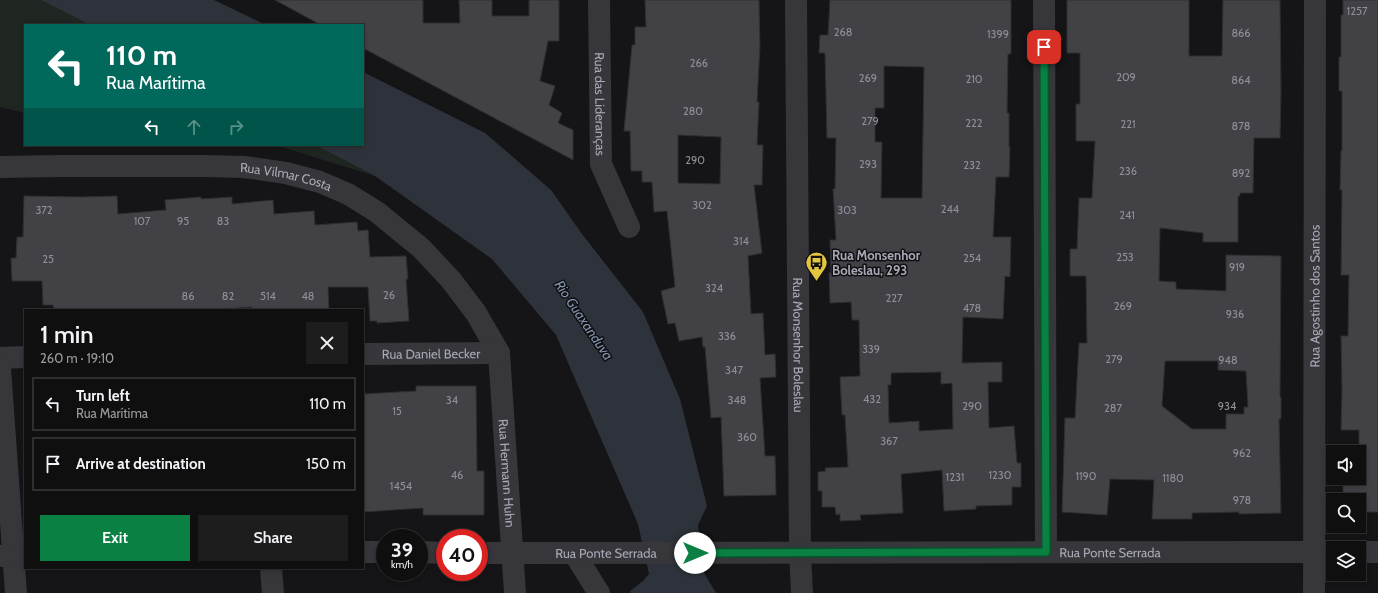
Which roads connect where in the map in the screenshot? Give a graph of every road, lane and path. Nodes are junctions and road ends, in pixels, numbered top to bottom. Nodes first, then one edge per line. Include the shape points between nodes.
1 (599, 0) edge
2 (796, 0) edge
3 (1044, 0) edge
4 (1315, 0) edge
5 (0, 168) edge
6 (629, 227) dead end
7 (499, 353) junction
8 (364, 354) edge
9 (24, 357) edge
10 (0, 358) edge
11 (0, 368) edge
12 (364, 552) edge
13 (376, 552) edge
14 (1046, 552) junction
15 (1324, 552) edge
16 (1366, 552) edge
17 (1378, 552) edge
18 (488, 553) edge
19 (512, 553) junction
20 (574, 553) junction
21 (800, 553) junction
22 (13, 555) edge
23 (271, 569) edge
24 (16, 593) edge
25 (273, 593) edge
26 (515, 593) edge
27 (599, 593) edge
28 (802, 593) edge
29 (1314, 593) edge

1 - 6 street, Rua das Lideranças via 601,164
2 - 21 street, Rua Monsenhor Boleslau
3 - 14 street
4 - 15 street, Rua Agostinho dos Santos
5 - 7 street, Rua Vilmar Costa via 135,165 244,167 286,173 320,182 348,194 377,212 421,248 451,280 476,313
7 - 8 street, Rua Daniel Becker
7 - 19 street, Rua Hermann Huhn
9 - 10 street
11 - 22 street
12 - 13 street
14 - 15 street, Rua Ponte Serrada
14 - 21 street, Rua Ponte Serrada
15 - 29 street, Rua Agostinho dos Santos
16 - 17 street
18 - 19 street, Rua Ponte Serrada
19 - 20 street, Rua Ponte Serrada
19 - 26 street, Rua Hermann Huhn
20 - 21 street, Rua Ponte Serrada
20 - 27 street
21 - 28 street, Rua Monsenhor Boleslau
22 - 24 street
23 - 25 street

